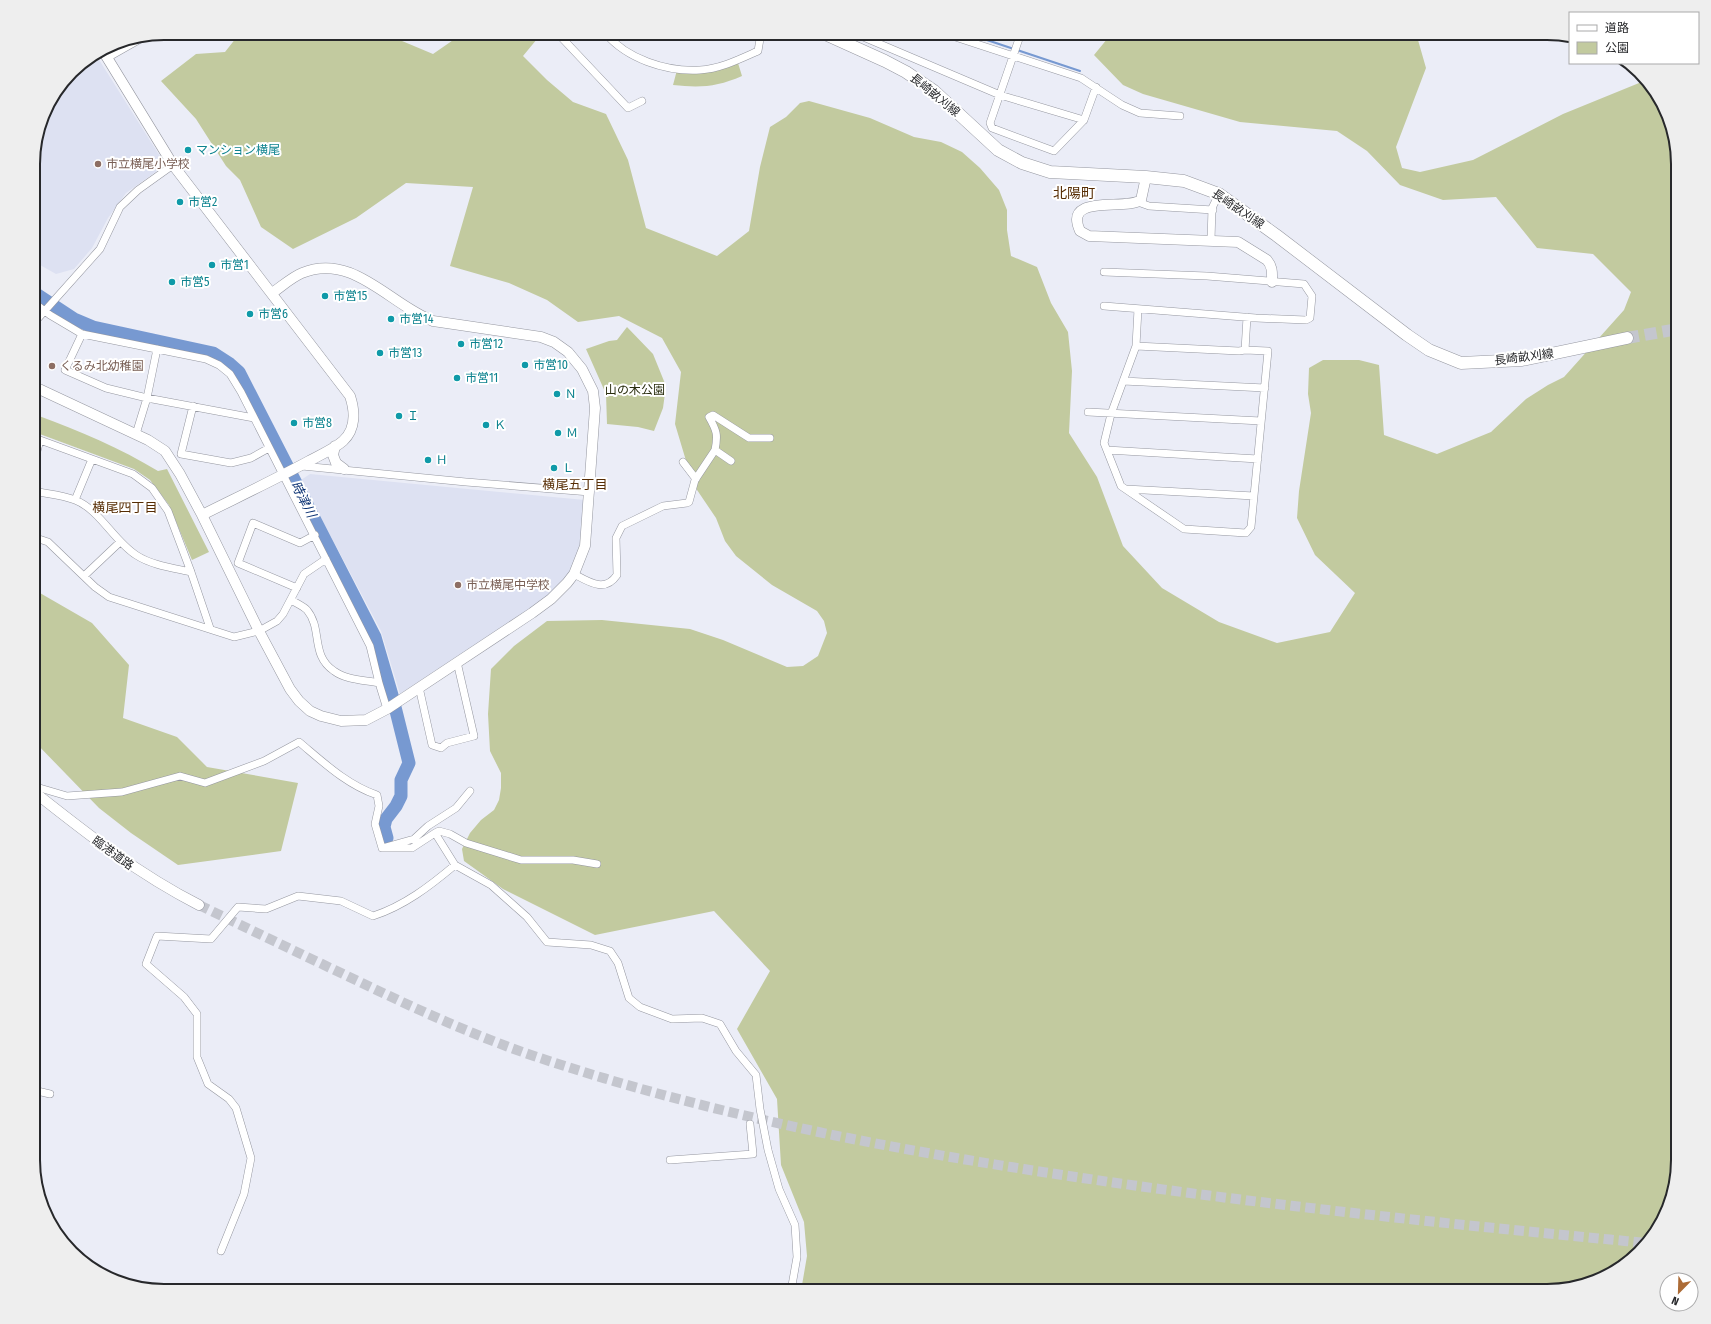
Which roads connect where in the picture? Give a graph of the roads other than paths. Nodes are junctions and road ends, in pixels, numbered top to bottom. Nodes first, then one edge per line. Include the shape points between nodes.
1 (564, 40) edge
2 (613, 40) edge
3 (760, 40) edge
4 (839, 40) edge
5 (871, 40) edge
6 (966, 40) edge
7 (1020, 40) edge
8 (105, 55) edge
9 (1014, 55) junction
10 (1096, 87) junction
11 (1000, 95) junction
12 (642, 101) dead end
13 (1180, 116) dead end
14 (1084, 120) junction
15 (173, 165) junction
16 (1146, 177) junction
17 (1219, 194) junction
18 (1138, 202) junction
19 (1213, 210) junction
20 (1211, 240) junction
21 (1104, 272) dead end
22 (1272, 282) junction
23 (272, 293) junction
24 (1104, 306) dead end
25 (40, 307) edge
26 (1138, 309) junction
27 (45, 310) junction
28 (40, 316) edge
29 (1247, 317) junction
30 (82, 334) junction
31 (1627, 338) tunnel mouth
32 (1136, 346) junction
33 (157, 349) junction
34 (1245, 350) junction
35 (1123, 381) junction
36 (1265, 388) junction
37 (40, 389) edge
38 (147, 398) junction
39 (193, 406) junction
40 (1088, 412) dead end
41 (1111, 414) junction
42 (254, 418) junction
43 (1261, 421) junction
44 (136, 434) junction
45 (770, 438) dead end
46 (40, 440) edge
47 (335, 446) junction
48 (269, 448) junction
49 (715, 450) junction
50 (1107, 450) junction
51 (92, 459) junction
52 (1258, 459) junction
53 (730, 460) dead end
54 (683, 462) dead end
55 (300, 465) junction
56 (344, 469) junction
57 (282, 475) junction
58 (696, 479) junction
59 (1125, 489) junction
60 (40, 492) edge
61 (590, 492) junction
62 (1254, 496) junction
63 (75, 500) junction
64 (202, 515) junction
65 (315, 535) junction
66 (40, 539) edge
67 (120, 542) junction
68 (326, 559) junction
69 (191, 572) junction
70 (574, 574) junction
71 (84, 576) junction
72 (297, 588) junction
73 (291, 600) junction
74 (210, 628) junction
75 (259, 631) junction
76 (457, 662) junction
77 (379, 683) junction
78 (419, 687) junction
79 (388, 709) junction
80 (40, 788) edge
81 (470, 790) dead end
82 (40, 797) edge
83 (435, 833) junction
84 (382, 848) junction
85 (597, 864) dead end
86 (455, 865) junction
87 (198, 905) tunnel mouth
88 (40, 1092) edge
89 (50, 1094) dead end
90 (750, 1124) dead end
91 (670, 1160) dead end
92 (221, 1251) dead end
93 (792, 1284) edge

1 - 12 street via 628,108
2 - 3 street via 640,59 679,69 700,70 731,63 758,52
4 - 16 main road, 長崎畝刈線 via 906,72 934,91 998,150 1022,164 1050,172
5 - 11 street
6 - 9 street
7 - 9 street
8 - 15 street
9 - 10 street via 1081,78
9 - 11 street
10 - 13 street via 1122,105 1140,113
10 - 14 street
11 - 14 street
11 - 14 street via 990,123 992,128 1054,151
15 - 23 street
15 - 27 street via 138,190 120,207 100,249
16 - 17 main road, 長崎畝刈線 via 1184,181
16 - 18 street via 1142,197
17 - 19 street
17 - 31 main road, 長崎畝刈線 via 1424,347 1461,363 1522,360
18 - 19 street via 1149,206
18 - 20 street via 1091,206 1084,209 1076,220 1080,231 1089,236
19 - 20 street
20 - 22 street via 1238,242 1267,260 1272,270
21 - 22 street via 1207,276
22 - 29 street via 1304,284 1312,296 1310,318 1306,320
23 - 47 street via 350,396 354,407 351,429 344,440
23 - 61 street via 302,273 324,267 334,268 356,274 433,321 541,337 554,342 568,352 582,369 593,391 595,408
24 - 26 street
25 - 27 street
26 - 29 street
26 - 32 street
27 - 28 street
27 - 30 street
29 - 34 street
30 - 33 street
30 - 38 street via 65,370 106,388
32 - 34 street
32 - 35 street
33 - 38 street
33 - 42 street via 206,359 219,365 230,374
34 - 36 street via 1268,351
35 - 36 street
35 - 41 street
36 - 43 street
37 - 44 street
38 - 39 street
38 - 44 street
39 - 42 street
39 - 48 street via 181,454 231,463 251,458
40 - 41 street
41 - 43 street
41 - 50 street via 1104,443
42 - 48 street
43 - 52 street
44 - 64 street via 165,451
45 - 49 street via 749,438 713,415 709,417 716,430
46 - 51 street
47 - 55 street
47 - 56 street via 332,454 336,463
48 - 57 street
49 - 53 street
49 - 58 street
50 - 52 street
50 - 59 street via 1121,486
51 - 63 street
51 - 69 street via 133,474 152,488 168,511
52 - 62 street
54 - 58 street
55 - 56 street
55 - 57 street
56 - 61 street
57 - 64 street
57 - 65 street
58 - 70 street via 689,502 663,506 622,526 616,538 617,576 610,583 595,584
59 - 62 street
59 - 62 street via 1184,529 1246,533 1251,527
60 - 63 street
61 - 70 street via 585,546
63 - 67 street via 88,507
64 - 75 street
65 - 68 street
65 - 72 street via 300,543 253,523 238,563
66 - 71 street via 48,542
67 - 69 street via 148,561
67 - 71 street
68 - 72 street via 304,574
68 - 77 street via 370,646
69 - 74 street
70 - 76 street via 551,599
71 - 74 street via 109,596
72 - 73 street
73 - 75 street via 277,621
73 - 77 street via 306,610 313,620 320,655 325,664 346,677
74 - 75 street via 234,637
75 - 79 street via 290,689 310,711 341,721 366,720
76 - 78 street
76 - 78 street via 474,736 447,743 441,748 432,745
77 - 79 street
78 - 79 street
80 - 84 street via 67,796 122,792 180,776 205,783 264,761 299,742 336,773 377,795 379,806 375,824
81 - 84 street via 456,808 428,826 414,839
82 - 87 street, 臨港道路 via 140,873
83 - 84 street via 412,848
83 - 85 street via 439,831 450,834 472,845 521,860 573,860
83 - 86 street
86 - 92 street via 431,885 390,910 373,916 341,901 298,896 266,909 238,907 211,938 157,936 146,964 184,997 197,1014 197,1056 208,1084 229,1099 236,1108 251,1158 244,1194
86 - 93 street via 491,885 527,917 547,942 591,946 610,951 618,963 629,998 640,1007 672,1019 702,1018 720,1024 736,1051 756,1075 768,1150 779,1189 796,1225 796,1257
88 - 89 street
90 - 91 street via 753,1154

